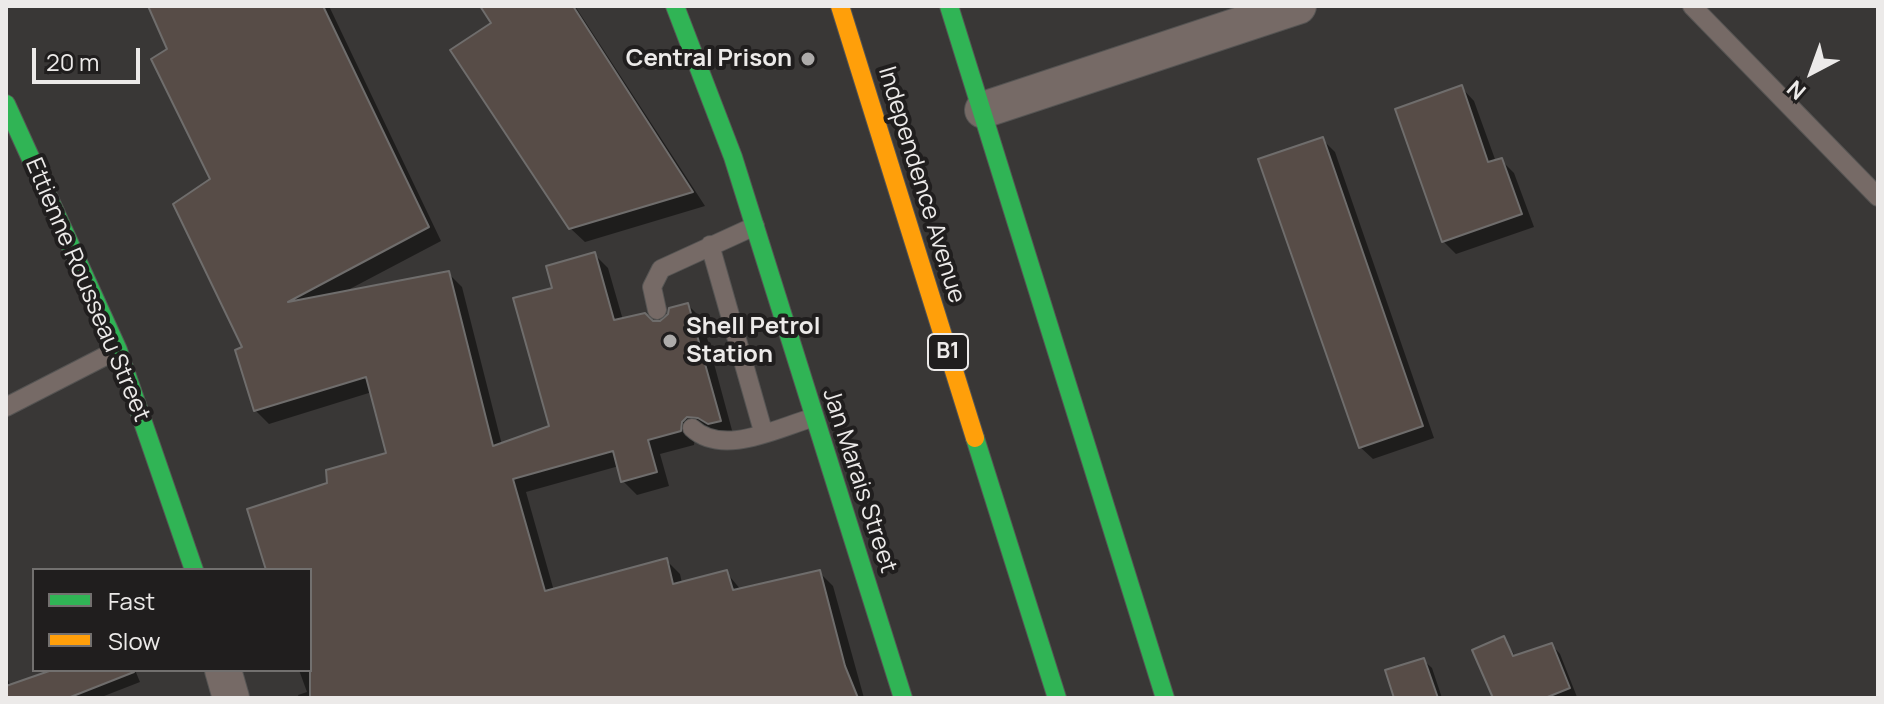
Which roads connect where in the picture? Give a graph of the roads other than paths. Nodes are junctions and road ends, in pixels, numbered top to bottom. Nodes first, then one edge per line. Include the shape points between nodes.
1 (675, 6) edge
2 (840, 6) edge
3 (949, 6) edge
4 (1298, 6) edge
5 (1692, 6) edge
6 (6, 104) edge
7 (983, 110) junction
8 (1878, 197) edge
9 (756, 225) junction
10 (710, 245) junction
11 (657, 310) dead end
12 (118, 350) junction
13 (6, 407) edge
14 (812, 418) junction
15 (692, 428) dead end
16 (763, 431) junction
17 (193, 568) edge
18 (224, 672) edge
19 (231, 698) edge
20 (903, 698) edge
21 (1057, 698) edge
22 (1165, 698) edge

1 - 9 main road, Jan Marais Street via 700,62
2 - 21 main road, Independence Avenue / B1
3 - 7 main road
4 - 7 street
5 - 8 lane
6 - 12 main road, Ettienne Rousseau Street
7 - 22 main road
9 - 10 lane
9 - 14 main road, Jan Marais Street
10 - 11 lane via 654,277
10 - 16 lane
12 - 13 lane
12 - 17 main road, Ettienne Rousseau Street
14 - 16 lane
14 - 20 main road, Jan Marais Street
15 - 16 lane via 715,442
18 - 19 street

